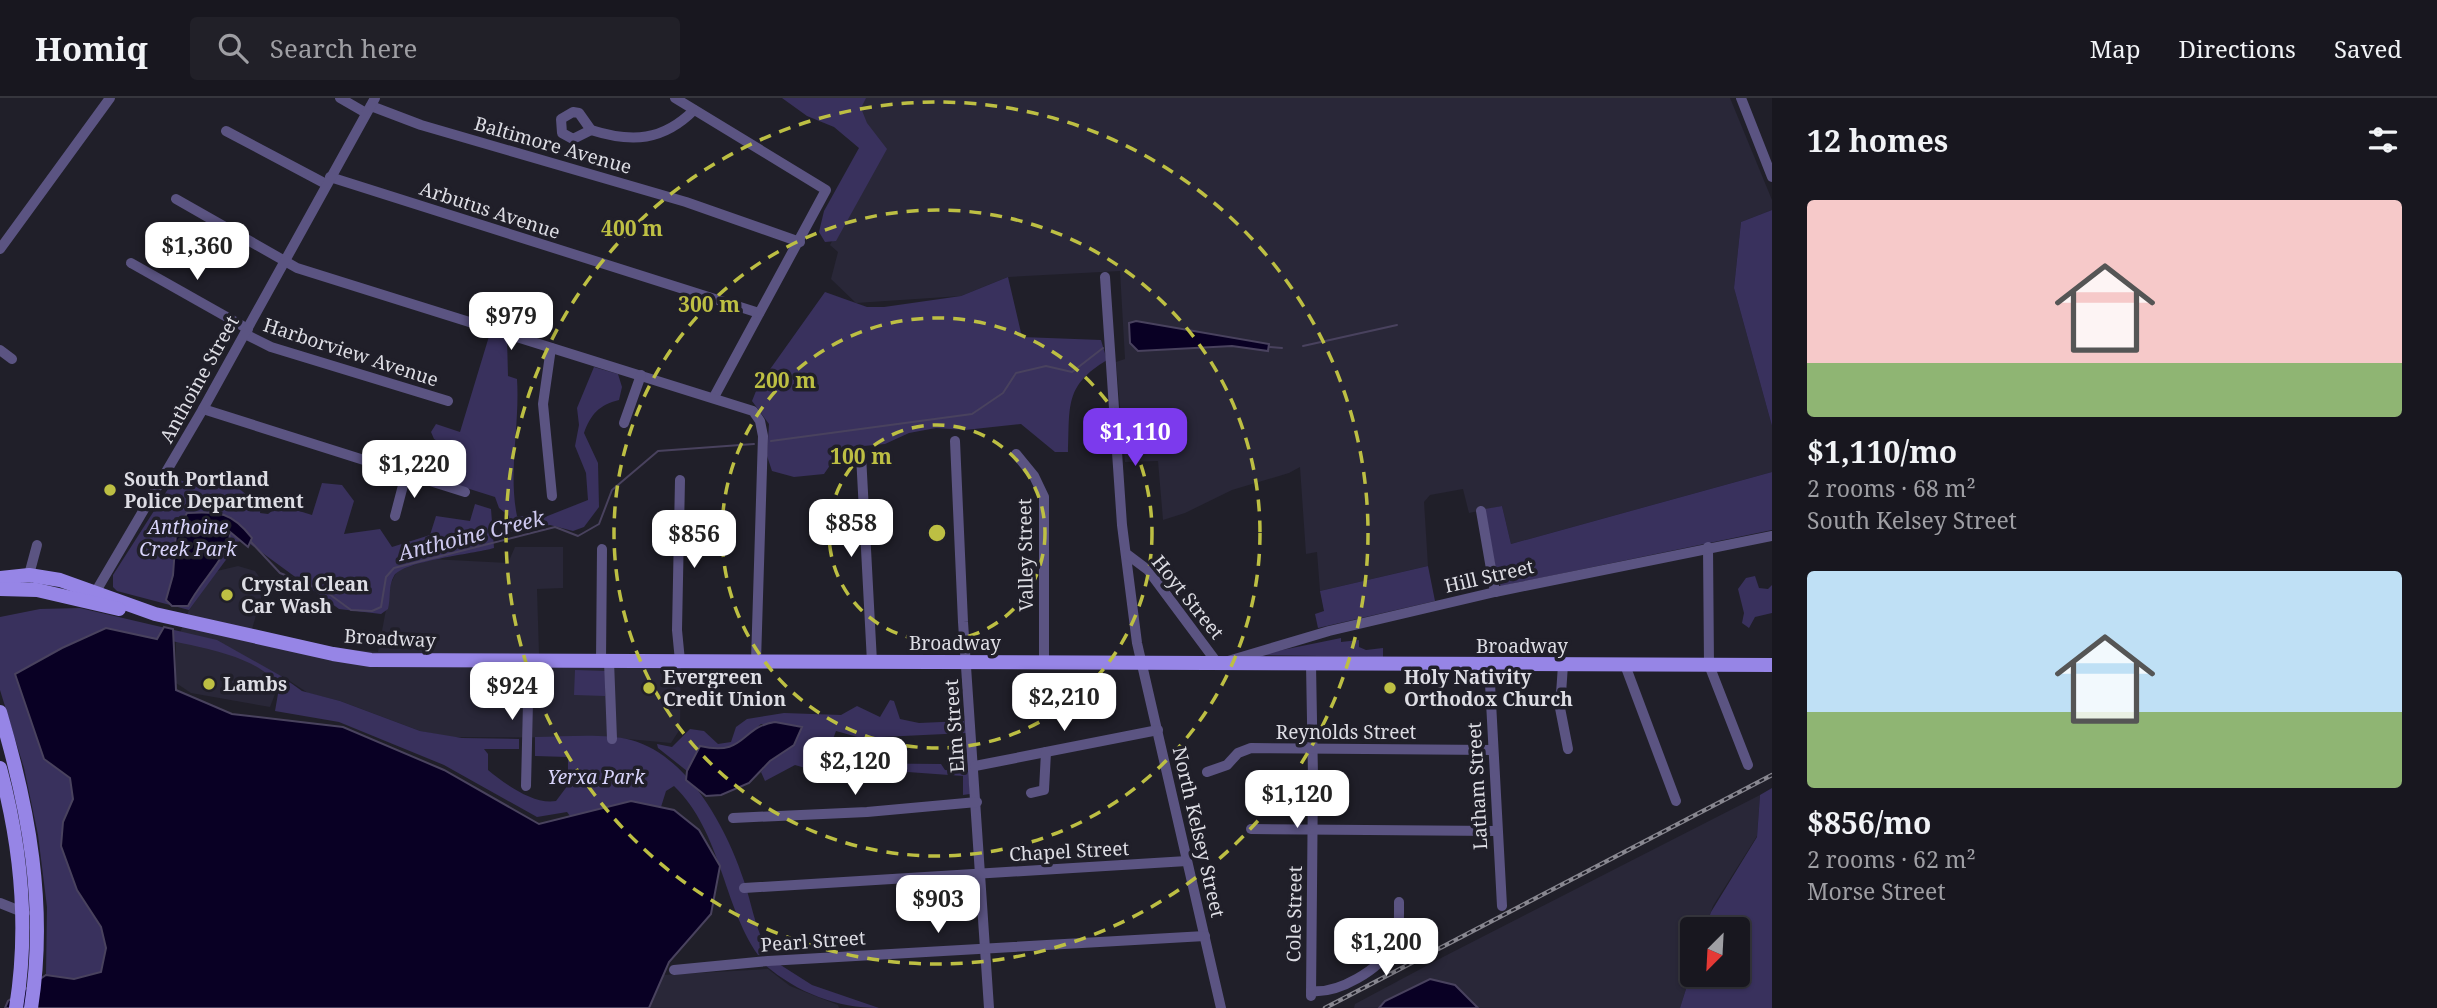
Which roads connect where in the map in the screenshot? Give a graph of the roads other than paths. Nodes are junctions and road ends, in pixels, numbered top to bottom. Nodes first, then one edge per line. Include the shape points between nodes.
1 (110, 98) edge
2 (340, 98) edge
3 (675, 98) edge
4 (1741, 98) edge
5 (371, 106) edge
6 (694, 110) junction
7 (591, 130) dead end
8 (226, 131) dead end
9 (1772, 140) edge
10 (1759, 146) junction
11 (1772, 177) edge
12 (328, 181) junction
13 (176, 199) dead end
14 (800, 242) junction
15 (0, 249) edge
16 (284, 262) junction
17 (131, 263) dead end
18 (1105, 277) dead end
19 (759, 313) junction
20 (246, 331) junction
21 (551, 348) junction
22 (0, 350) edge
23 (12, 359) dead end
24 (641, 375) junction
25 (714, 397) junction
26 (448, 401) dead end
27 (203, 409) junction
28 (625, 423) dead end
29 (955, 441) dead end
30 (1016, 454) dead end
31 (861, 455) dead end
32 (406, 474) junction
33 (680, 480) dead end
34 (465, 492) dead end
35 (552, 496) dead end
36 (1481, 511) dead end
37 (395, 516) dead end
38 (1772, 536) edge
39 (37, 545) dead end
40 (1708, 547) junction
41 (602, 549) dead end
42 (1128, 555) junction
43 (0, 578) edge
44 (27, 581) junction
45 (0, 589) edge
46 (1495, 592) junction
47 (93, 596) junction
48 (529, 660) junction
49 (605, 661) junction
50 (680, 661) junction
51 (756, 661) junction
52 (872, 662) junction
53 (968, 663) junction
54 (1044, 663) junction
55 (1142, 663) junction
56 (1218, 664) junction
57 (1311, 664) junction
58 (1489, 665) junction
59 (1563, 665) junction
60 (1625, 665) junction
61 (1709, 666) junction
62 (1772, 666) edge
63 (0, 712) edge
64 (1158, 730) junction
65 (612, 739) dead end
66 (1568, 749) dead end
67 (1312, 750) junction
68 (1493, 750) junction
69 (1046, 752) junction
70 (1748, 765) dead end
71 (975, 766) junction
72 (0, 768) edge
73 (1208, 772) dead end
74 (526, 786) dead end
75 (1031, 793) dead end
76 (1676, 801) dead end
77 (977, 802) junction
78 (733, 818) dead end
79 (1251, 829) dead end
80 (1312, 830) junction
81 (1497, 831) junction
82 (1187, 861) junction
83 (981, 873) junction
84 (744, 888) dead end
85 (1399, 902) dead end
86 (0, 903) edge
87 (1502, 906) dead end
88 (22, 911) junction
89 (31, 936) junction
90 (1205, 936) junction
91 (986, 948) junction
92 (674, 970) dead end
93 (16, 1008) edge
94 (31, 1008) edge
95 (989, 1008) edge
96 (1221, 1008) edge

1 - 15 street
2 - 5 street, Baltimore Avenue
3 - 6 street
4 - 10 street
5 - 12 street, Anthoine Street
5 - 14 street, Baltimore Avenue via 421,125 686,202
6 - 7 street via 668,131 641,139 621,139
6 - 14 street via 826,190
8 - 12 street, Arbutus Avenue
9 - 10 street
10 - 11 street
12 - 16 street, Anthoine Street
12 - 19 street, Arbutus Avenue
13 - 16 street
14 - 19 street
16 - 20 street, Anthoine Street
16 - 21 street
17 - 20 street, Harborview Avenue
18 - 42 street, North Kelsey Street via 1122,525
19 - 25 street
20 - 26 street, Harborview Avenue via 271,347
20 - 27 street, Anthoine Street
21 - 24 street
21 - 35 street via 543,404
22 - 23 street
24 - 25 street
24 - 28 street
25 - 51 street via 743,405 757,415 763,436
27 - 32 street
27 - 47 street, Anthoine Street
29 - 53 street, Elm Street
30 - 54 street, Valley Street via 1044,497
31 - 52 street
32 - 34 street
32 - 37 street
33 - 50 street
36 - 46 street
38 - 40 street, Hill Street
39 - 44 street
40 - 46 street, Hill Street
40 - 61 street
41 - 49 street
42 - 55 street, North Kelsey Street
42 - 56 street, Hoyt Street via 1148,570
43 - 44 main road, Broadway
44 - 45 main road, Broadway
44 - 47 main road, Broadway
46 - 56 street, Hill Street via 1274,645
47 - 48 main road, Broadway via 359,659
48 - 49 main road, Broadway
48 - 74 street
49 - 50 main road, Broadway
49 - 65 street
50 - 51 main road, Broadway
51 - 52 main road, Broadway
52 - 53 main road, Broadway
53 - 54 main road, Broadway
53 - 71 street, Elm Street
54 - 55 main road, Broadway
55 - 56 main road, Broadway
55 - 64 street, North Kelsey Street
56 - 57 main road, Broadway
57 - 58 main road, Broadway
57 - 67 street, Cole Street
58 - 59 main road, Broadway
58 - 68 street, Latham Street
59 - 60 main road, Broadway
59 - 66 street via 1560,708
60 - 61 main road, Broadway
60 - 76 street
61 - 62 main road, Broadway
61 - 70 street
63 - 89 main road via 27,822 36,888
64 - 69 street
64 - 82 street, North Kelsey Street
67 - 68 street, Reynolds Street
67 - 73 street, Reynolds Street via 1247,749 1227,765
67 - 80 street, Cole Street
68 - 81 street, Latham Street
69 - 71 street
69 - 75 street via 1044,790
71 - 77 street, Elm Street
72 - 88 main road via 15,841
77 - 78 street
77 - 83 street, Elm Street
79 - 80 street
80 - 81 street
80 - 85 street, Cole Street via 1311,993 1334,989 1378,964 1394,943
81 - 87 street, Latham Street
82 - 83 street, Chapel Street
82 - 90 street, North Kelsey Street
83 - 84 street, Chapel Street
83 - 91 street, Elm Street
86 - 88 street
88 - 89 main road
89 - 93 main road
89 - 94 main road
90 - 91 street, Pearl Street
90 - 96 street, North Kelsey Street
91 - 92 street, Pearl Street
91 - 95 street, Elm Street

